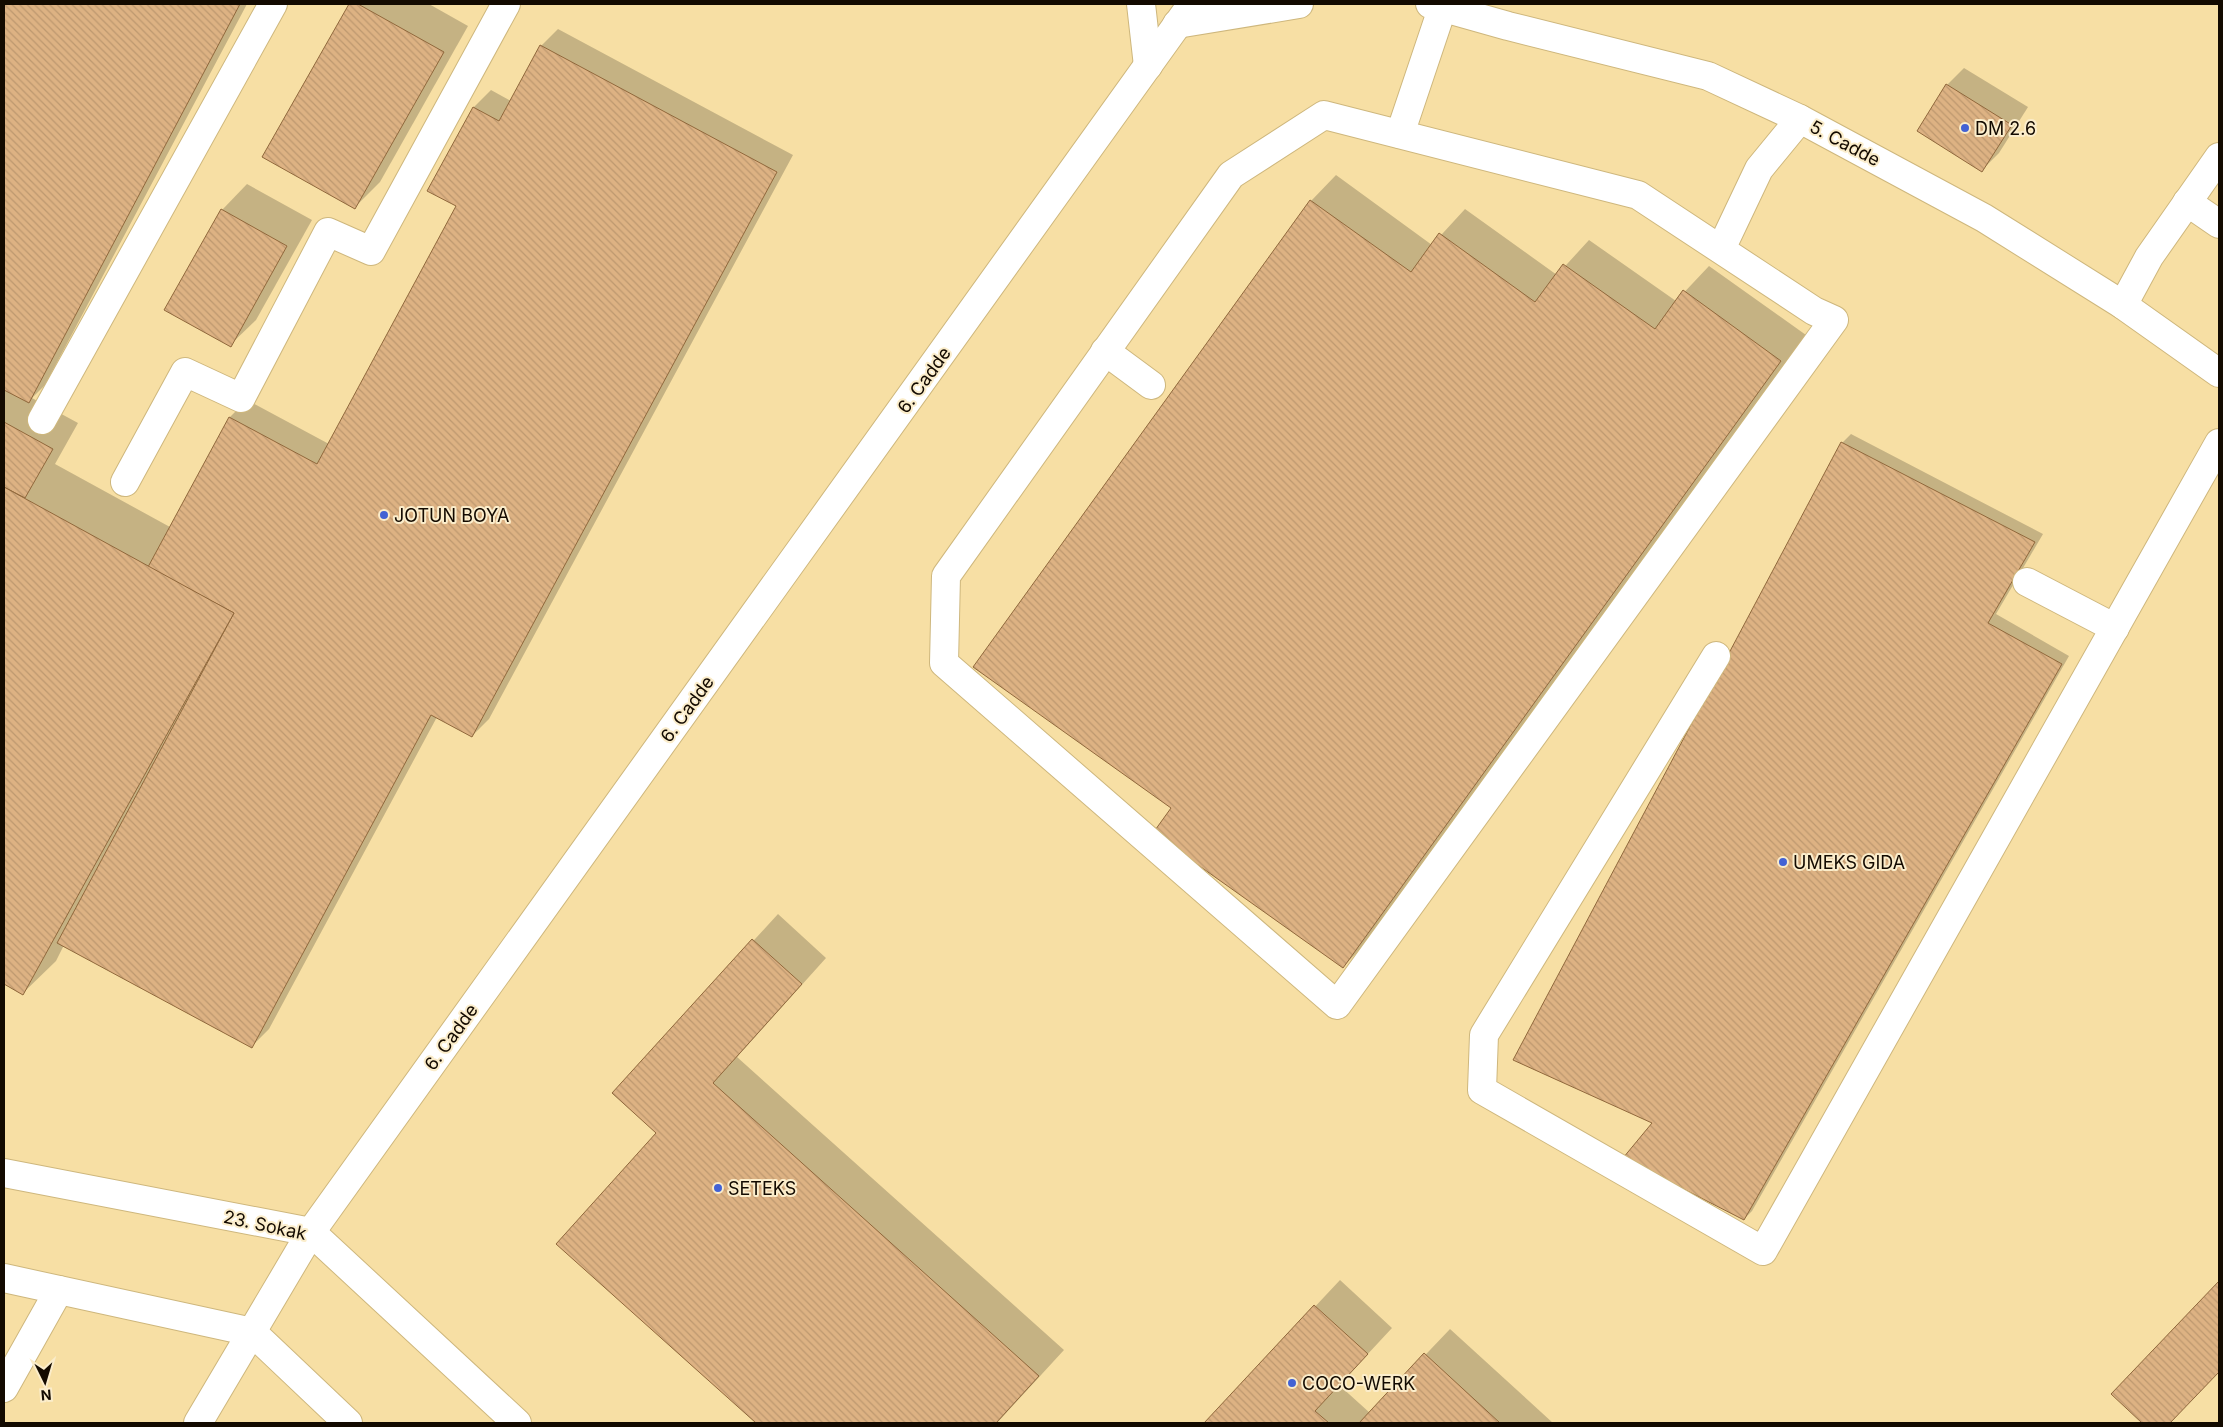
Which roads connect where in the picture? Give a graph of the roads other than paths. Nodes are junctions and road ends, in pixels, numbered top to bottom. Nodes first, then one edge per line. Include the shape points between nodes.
1 (273, 4) edge
2 (506, 4) edge
3 (1141, 4) edge
4 (1299, 4) edge
5 (1436, 5) edge
6 (1184, 14) edge
7 (1148, 66) junction
8 (1800, 119) junction
9 (1400, 134) junction
10 (2218, 163) edge
11 (2188, 202) junction
12 (2219, 224) edge
13 (1721, 249) junction
14 (2123, 305) junction
15 (1105, 351) junction
16 (2219, 373) edge
17 (1151, 385) dead end
18 (42, 420) dead end
19 (2219, 443) edge
20 (125, 482) dead end
21 (2027, 582) dead end
22 (2115, 628) junction
23 (1716, 656) dead end
24 (4, 1173) edge
25 (311, 1232) junction
26 (4, 1278) edge
27 (59, 1290) junction
28 (252, 1332) junction
29 (4, 1388) edge
30 (198, 1423) edge
31 (348, 1423) edge
32 (517, 1423) edge

1 - 18 street
2 - 20 street via 371,250 328,232 241,398 186,372
3 - 7 street
4 - 6 street
5 - 8 street, 5. Cadde via 1708,76
5 - 9 street
6 - 7 street, 6. Cadde
7 - 25 street, 6. Cadde
8 - 13 street via 1759,169
8 - 14 street, 5. Cadde via 1984,218
9 - 13 street via 1638,195
9 - 15 street via 1324,115 1231,175
10 - 11 street
11 - 12 street
11 - 14 street via 2149,257
13 - 15 street via 1814,311 1834,320 1337,1005 944,663 946,576
14 - 16 street, 5. Cadde
15 - 17 street
19 - 22 street
21 - 22 street
22 - 23 street via 1763,1251 1482,1090 1484,1035
24 - 25 street, 23. Sokak
25 - 28 street, 6. Cadde
25 - 32 street, 23. Sokak
26 - 27 street
27 - 28 street
27 - 29 street
28 - 30 street, 6. Cadde
28 - 31 street

